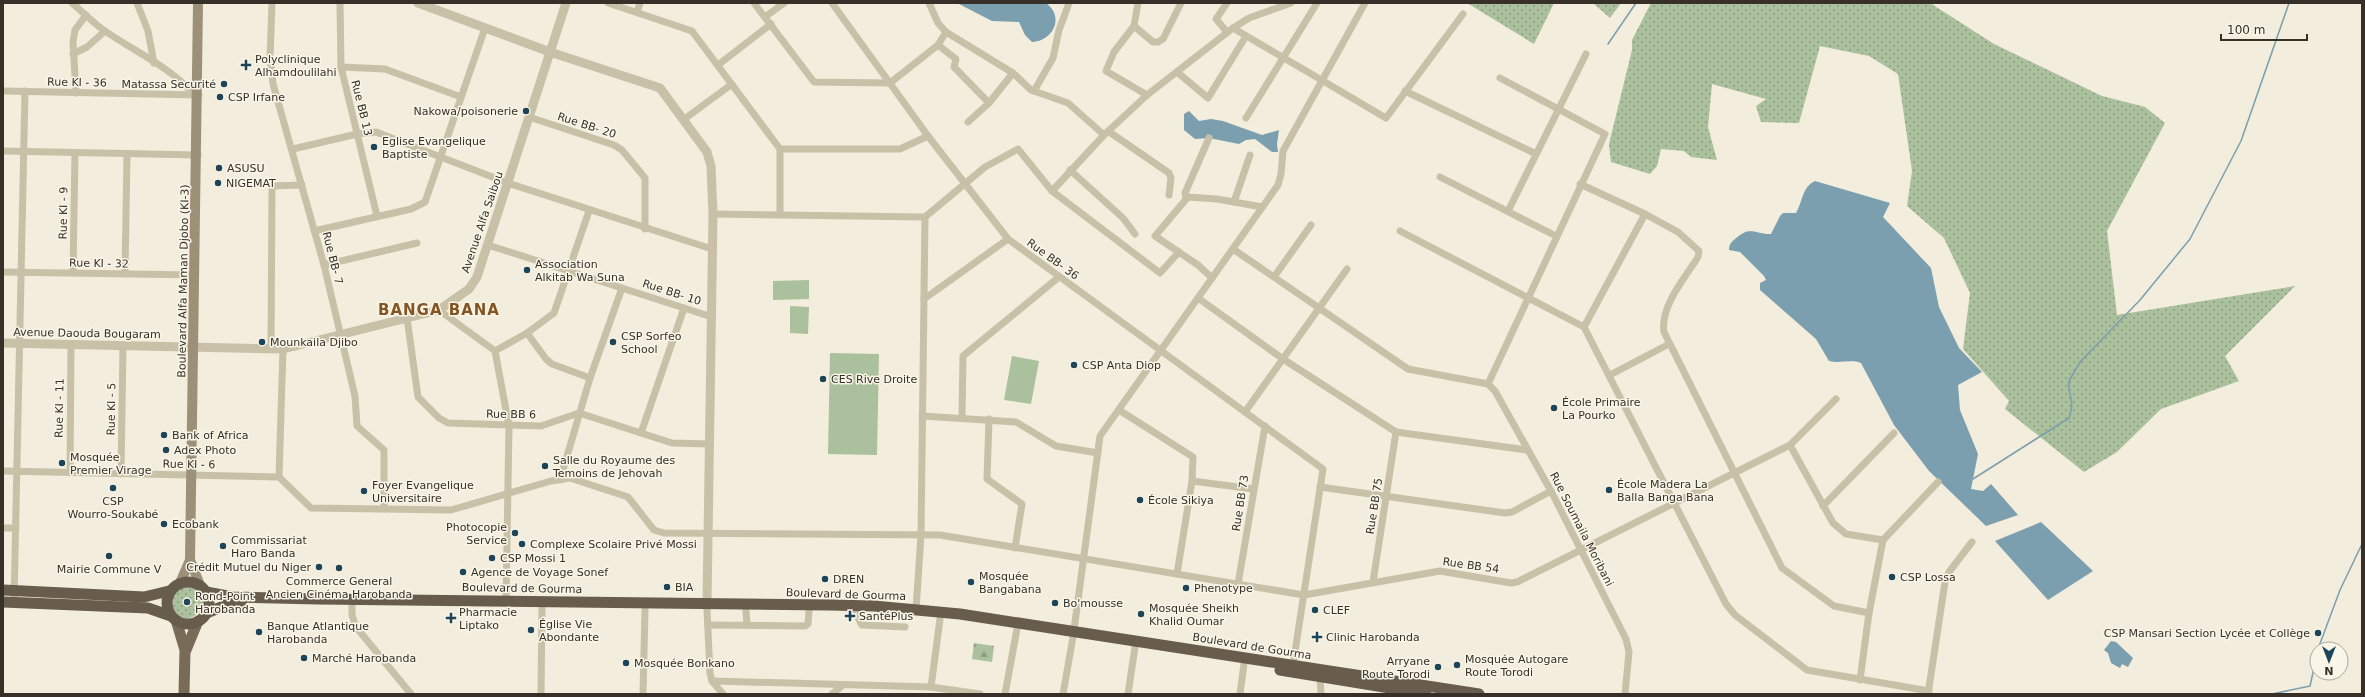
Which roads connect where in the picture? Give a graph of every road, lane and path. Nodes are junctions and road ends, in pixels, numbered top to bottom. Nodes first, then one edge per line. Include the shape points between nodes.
1 (72, 3) edge
2 (137, 3) edge
3 (198, 3) edge
4 (272, 3) edge
5 (340, 3) edge
6 (418, 3) edge
7 (566, 3) edge
8 (608, 3) edge
9 (640, 3) edge
10 (754, 3) edge
11 (784, 3) edge
12 (832, 3) edge
13 (929, 3) edge
14 (1069, 3) edge
15 (1138, 3) edge
16 (1181, 3) edge
17 (1227, 3) edge
18 (1291, 3) edge
19 (1317, 3) edge
20 (1365, 3) edge
21 (637, 12) junction
22 (1462, 14) dead end
23 (86, 15) junction
24 (765, 17) junction
25 (771, 24) junction
26 (1134, 26) junction
27 (485, 28) junction
28 (1230, 30) junction
29 (105, 31) junction
30 (946, 32) junction
31 (1246, 36) junction
32 (938, 45) junction
33 (550, 52) junction
34 (73, 54) junction
35 (1586, 54) dead end
36 (1282, 58) junction
37 (154, 63) junction
38 (718, 65) junction
39 (341, 68) junction
40 (1177, 72) junction
41 (1014, 73) junction
42 (1500, 78) dead end
43 (1321, 80) junction
44 (890, 83) junction
45 (732, 84) junction
46 (3, 91) edge
47 (25, 91) junction
48 (1034, 91) junction
49 (1406, 91) junction
50 (76, 93) junction
51 (196, 95) junction
52 (1147, 95) junction
53 (461, 97) junction
54 (989, 103) junction
55 (1559, 109) junction
56 (529, 117) junction
57 (1246, 118) dead end
58 (683, 120) junction
59 (968, 122) dead end
60 (1106, 133) junction
61 (357, 134) junction
62 (928, 136) junction
63 (1209, 138) dead end
64 (780, 149) junction
65 (293, 150) junction
66 (3, 151) edge
67 (23, 152) junction
68 (75, 153) junction
69 (128, 154) junction
70 (1536, 154) junction
71 (198, 155) junction
72 (1250, 155) dead end
73 (440, 158) junction
74 (1070, 170) junction
75 (1440, 177) dead end
76 (508, 183) junction
77 (1580, 184) junction
78 (302, 185) junction
79 (965, 185) junction
80 (1052, 190) junction
81 (1169, 196) dead end
82 (1186, 198) junction
83 (1234, 202) junction
84 (1262, 207) junction
85 (589, 211) junction
86 (1508, 211) junction
87 (713, 214) junction
88 (780, 214) junction
89 (1645, 214) junction
90 (377, 216) junction
91 (925, 217) junction
92 (1311, 225) dead end
93 (645, 229) junction
94 (314, 231) junction
95 (1400, 231) dead end
96 (1135, 234) dead end
97 (1556, 236) junction
98 (1008, 239) junction
99 (417, 243) dead end
100 (488, 245) junction
101 (1233, 249) junction
102 (712, 250) junction
103 (1179, 252) junction
104 (324, 265) junction
105 (1347, 269) dead end
106 (569, 271) junction
107 (3, 272) edge
108 (21, 272) junction
109 (73, 273) junction
110 (126, 274) junction
111 (195, 275) junction
112 (1059, 277) junction
113 (1274, 277) junction
114 (1212, 278) junction
115 (622, 288) junction
116 (1527, 296) junction
117 (1198, 298) junction
118 (924, 299) junction
119 (684, 308) junction
120 (1319, 308) junction
121 (439, 310) junction
122 (712, 317) junction
123 (407, 318) junction
124 (1584, 327) junction
125 (527, 333) junction
126 (340, 335) junction
127 (3, 343) edge
128 (20, 344) junction
129 (1669, 344) junction
130 (71, 345) junction
131 (123, 346) junction
132 (194, 347) junction
133 (271, 348) junction
134 (284, 349) junction
135 (495, 351) junction
136 (1161, 351) junction
137 (1283, 359) junction
138 (1610, 375) junction
139 (590, 378) junction
140 (1488, 384) junction
141 (1836, 399) dead end
142 (1119, 410) junction
143 (1245, 412) junction
144 (579, 413) junction
145 (922, 416) junction
146 (962, 418) junction
147 (989, 419) junction
148 (509, 426) junction
149 (1264, 426) junction
150 (1396, 432) junction
151 (641, 433) junction
152 (1894, 434) dead end
153 (710, 444) junction
154 (1790, 445) junction
155 (1527, 450) junction
156 (1098, 453) junction
157 (3, 471) edge
158 (17, 471) junction
159 (70, 472) junction
160 (1734, 473) junction
161 (121, 474) junction
162 (192, 475) junction
163 (280, 477) junction
164 (560, 480) junction
165 (1192, 481) junction
166 (1938, 482) dead end
167 (1320, 487) junction
168 (1253, 489) junction
169 (1551, 491) junction
170 (508, 495) junction
171 (1387, 496) junction
172 (1674, 503) junction
173 (1822, 506) junction
174 (384, 509) junction
175 (3, 528) edge
176 (16, 528) junction
177 (708, 534) junction
178 (921, 535) junction
179 (1883, 540) junction
180 (1972, 542) dead end
181 (1014, 548) junction
182 (1581, 550) junction
183 (1084, 559) junction
184 (190, 560) junction
185 (1178, 574) junction
186 (1373, 582) junction
187 (180, 583) junction
188 (1238, 584) junction
189 (203, 589) junction
190 (3, 590) edge
191 (15, 591) junction
192 (169, 592) junction
193 (1304, 595) junction
194 (506, 601) junction
195 (3, 602) edge
196 (14, 602) junction
197 (352, 605) junction
198 (707, 607) junction
199 (542, 608) junction
200 (645, 610) junction
201 (916, 610) junction
202 (746, 611) junction
203 (809, 611) junction
204 (855, 612) junction
205 (206, 613) junction
206 (1869, 613) junction
207 (173, 618) junction
208 (940, 619) junction
209 (198, 622) junction
210 (708, 625) junction
211 (747, 625) junction
212 (905, 628) dead end
213 (1017, 629) junction
214 (1073, 634) junction
215 (1135, 647) junction
216 (185, 650) junction
217 (1244, 664) junction
218 (1293, 665) junction
219 (1320, 678) junction
220 (1860, 680) junction
221 (712, 681) junction
222 (843, 685) junction
223 (931, 687) junction
224 (1928, 693) edge
225 (184, 694) edge
226 (410, 694) edge
227 (541, 694) edge
228 (643, 694) edge
229 (723, 694) edge
230 (832, 694) edge
231 (980, 694) edge
232 (1005, 694) edge
233 (1063, 694) edge
234 (1128, 694) edge
235 (1240, 694) edge
236 (1321, 694) edge
237 (1426, 694) edge
238 (1479, 694) edge
239 (1624, 694) edge

1 - 23 street
2 - 37 street via 148,31
3 - 51 main road, Boulevard Alfa Maman Djobo (KI-3)
4 - 65 street, Rue BB- 7 via 270,58 273,84
5 - 39 street, Rue BB 13
6 - 27 street
7 - 33 street, Avenue Alfa Saibou
8 - 21 street
9 - 21 street
10 - 24 street
11 - 24 street
12 - 44 street, Rue BB- 36
13 - 30 street via 938,23
14 - 48 street via 1059,30 1053,58
15 - 26 street
16 - 26 street via 1158,42 1153,42
17 - 28 street via 1216,19
18 - 28 street via 1250,18
19 - 36 street
20 - 43 street
21 - 38 street via 692,31
22 - 49 street
23 - 29 street
23 - 34 street via 76,30
24 - 25 street
25 - 38 street
25 - 44 street via 814,82
26 - 52 street via 1114,52 1106,71
27 - 33 street
27 - 53 street
28 - 31 street
28 - 40 street
29 - 34 street via 87,47
29 - 37 street
30 - 32 street
30 - 41 street
31 - 36 street
31 - 40 street via 1208,98
32 - 44 street
32 - 54 street via 956,59 954,67
33 - 56 street, Avenue Alfa Saibou
33 - 58 street via 660,88
34 - 50 street
35 - 55 street
36 - 43 street
36 - 57 street
37 - 51 street
38 - 45 street
39 - 53 street via 385,69
39 - 61 street, Rue BB 13
40 - 52 street
41 - 48 street
41 - 54 street
42 - 55 street
43 - 49 street via 1386,118
43 - 84 street via 1283,151 1280,180
44 - 62 street, Rue BB- 36
45 - 58 street
45 - 64 street
46 - 47 street, Rue KI - 36
47 - 50 street, Rue KI - 36
47 - 67 street
48 - 60 street via 1068,103
49 - 70 street
50 - 51 street, Rue KI - 36
51 - 71 main road, Boulevard Alfa Maman Djobo (KI-3)
52 - 60 street
53 - 73 street
54 - 59 street
55 - 70 street
55 - 77 street via 1605,133
56 - 76 street, Avenue Alfa Saibou
56 - 93 street, Rue BB- 20 via 614,145 622,150 645,178
58 - 87 street via 710,159
60 - 74 street
60 - 81 street via 1169,173
61 - 65 street
61 - 73 street via 382,134
61 - 90 street, Rue BB 13
62 - 64 street via 898,149
62 - 79 street, Rue BB- 36
63 - 82 street via 1185,193
64 - 88 street
65 - 78 street, Rue BB- 7
66 - 67 street
67 - 68 street
67 - 108 street
68 - 69 street
68 - 109 street, Rue KI - 9
69 - 71 street
69 - 110 street
70 - 86 street
71 - 111 main road, Boulevard Alfa Maman Djobo (KI-3)
72 - 83 street
73 - 76 street
73 - 90 street via 425,202 411,209
74 - 80 street
74 - 96 street via 1123,218
75 - 86 street
76 - 85 street
76 - 100 street, Avenue Alfa Saibou
77 - 89 street
77 - 97 street
78 - 94 street, Rue BB- 7
78 - 133 street via 272,186
79 - 80 street via 985,167 1018,150
79 - 91 street
79 - 98 street, Rue BB- 36
80 - 103 street via 1160,273
82 - 83 street
82 - 103 street via 1155,236
83 - 84 street
84 - 101 street
85 - 93 street
85 - 106 street
86 - 97 street
87 - 88 street
87 - 102 street
88 - 91 street
89 - 124 street
89 - 129 street via 1678,232 1699,250 1698,257 1665,315 1663,328
90 - 94 street
91 - 118 street
92 - 113 street
93 - 102 street
94 - 104 street, Rue BB- 7
95 - 116 street
97 - 116 street
98 - 112 street, Rue BB- 36
98 - 118 street
99 - 104 street
100 - 106 street, Rue BB- 10
100 - 121 street, Avenue Alfa Saibou via 474,284
101 - 113 street
101 - 114 street
102 - 122 street
103 - 114 street
104 - 126 street, Rue BB- 7
105 - 120 street
106 - 115 street, Rue BB- 10
106 - 125 street via 554,313
107 - 108 street, Rue KI - 32
108 - 109 street, Rue KI - 32
108 - 128 street
109 - 110 street, Rue KI - 32
110 - 111 street, Rue KI - 32
111 - 132 main road, Boulevard Alfa Maman Djobo (KI-3)
112 - 136 street, Rue BB- 36
112 - 146 street via 964,356
113 - 120 street
114 - 117 street
115 - 119 street, Rue BB- 10
115 - 139 street
116 - 124 street
116 - 140 street
117 - 136 street
117 - 137 street
118 - 145 street
119 - 122 street, Rue BB- 10
119 - 151 street
120 - 137 street
120 - 140 street via 1408,369
121 - 123 street, Avenue Alfa Saibou
121 - 135 street
122 - 153 street
123 - 126 street, Avenue Alfa Saibou
123 - 148 street, Rue BB 6 via 417,392 422,402 448,423
124 - 138 street
125 - 135 street
125 - 139 street via 552,364
126 - 134 street, Avenue Alfa Saibou
126 - 174 street, Rue BB- 7 via 355,396 357,426 384,450
127 - 128 street, Avenue Daouda Bougaram
128 - 130 street, Avenue Daouda Bougaram
128 - 158 street
129 - 138 street
129 - 160 street
130 - 131 street, Avenue Daouda Bougaram
130 - 159 street, Rue KI - 11
131 - 132 street, Avenue Daouda Bougaram
131 - 161 street, Rue KI - 5
132 - 133 street, Avenue Alfa Saibou
132 - 162 main road, Boulevard Alfa Maman Djobo (KI-3)
133 - 134 street, Avenue Alfa Saibou
134 - 163 street
135 - 148 street
136 - 142 street
136 - 143 street, Rue BB- 36
137 - 143 street
137 - 150 street
138 - 172 street
139 - 144 street
140 - 155 street, Rue Soumaila Moribani via 1495,391
141 - 154 street, Rue BB 54
142 - 156 street via 1100,436
142 - 165 street via 1192,455
143 - 149 street, Rue BB- 36
144 - 148 street, Rue BB 6 via 547,424
144 - 151 street
144 - 164 street
145 - 146 street
145 - 178 street
146 - 147 street
147 - 156 street via 1016,422 1056,446
147 - 181 street via 987,479 1022,504
148 - 170 street
149 - 167 street, Rue BB- 36 via 1323,469
149 - 168 street, Rue BB 73
150 - 155 street
150 - 171 street, Rue BB 75
151 - 153 street via 672,442
152 - 173 street
153 - 177 street
154 - 160 street, Rue BB 54
154 - 173 street
155 - 169 street, Rue Soumaila Moribani
156 - 183 street
157 - 158 street, Rue KI - 6
158 - 159 street, Rue KI - 6
158 - 176 street
159 - 161 street, Rue KI - 6
160 - 172 street, Rue BB 54
160 - 206 street via 1782,568 1834,606
161 - 162 street, Rue KI - 6
162 - 163 street, Rue KI - 6
162 - 184 main road, Boulevard Alfa Maman Djobo (KI-3)
163 - 174 street via 311,508
164 - 170 street
164 - 177 street via 570,478 628,497 658,533
165 - 168 street
165 - 185 street
166 - 179 street
167 - 171 street
167 - 193 street
168 - 188 street, Rue BB 73
169 - 171 street via 1512,512 1505,513
169 - 182 street, Rue Soumaila Moribani
170 - 174 street via 451,510
170 - 194 street
171 - 186 street, Rue BB 75
172 - 182 street, Rue BB 54
172 - 220 street via 1730,610 1807,670
173 - 179 street via 1833,523 1846,534
175 - 176 street
176 - 191 street
177 - 178 street
177 - 198 street
178 - 181 street
178 - 201 street
179 - 206 street
180 - 224 street via 1949,572 1945,582
181 - 183 street
182 - 186 street, Rue BB 54 via 1514,582 1444,571
182 - 239 street, Rue Soumaila Moribani via 1626,639 1629,652
183 - 185 street
183 - 214 street
184 - 187 main road, Boulevard Alfa Maman Djobo (KI-3)
184 - 189 main road, Boulevard Alfa Maman Djobo (KI-3)
185 - 188 street
186 - 193 street, Rue BB 54
187 - 189 highway via 186,581
187 - 192 highway
188 - 193 street
189 - 194 highway, Boulevard de Gourma via 233,597
189 - 205 highway via 209,603
190 - 191 highway
191 - 192 highway via 144,597
191 - 196 street
192 - 207 highway via 166,604
193 - 218 street
194 - 198 highway, Boulevard de Gourma
195 - 196 highway
196 - 207 highway via 148,608
197 - 199 highway, Boulevard de Gourma
197 - 205 highway, Boulevard de Gourma via 232,603
197 - 226 street via 356,627
198 - 200 highway, Boulevard de Gourma
198 - 201 highway, Boulevard de Gourma via 874,606
198 - 202 highway, Boulevard de Gourma
198 - 210 street
199 - 200 highway, Boulevard de Gourma
199 - 227 street
200 - 228 street
201 - 214 highway, Boulevard de Gourma
202 - 203 highway, Boulevard de Gourma
202 - 211 street
203 - 204 highway, Boulevard de Gourma
203 - 211 street via 808,624 805,626
204 - 208 highway, Boulevard de Gourma
204 - 212 street via 862,625
205 - 209 highway
206 - 220 street
207 - 209 highway via 183,624
207 - 216 main road
208 - 213 highway, Boulevard de Gourma
208 - 223 street
209 - 216 main road
210 - 211 street
210 - 221 street
213 - 214 highway, Boulevard de Gourma
213 - 232 street
214 - 215 highway, Boulevard de Gourma
214 - 218 highway, Boulevard de Gourma
214 - 233 street
215 - 217 highway, Boulevard de Gourma
215 - 234 street
216 - 225 main road
217 - 219 highway, Boulevard de Gourma
217 - 235 street
218 - 238 highway, Boulevard de Gourma
219 - 236 street
219 - 237 highway, Boulevard de Gourma
220 - 224 street
221 - 222 street
221 - 229 street
222 - 223 street
222 - 230 street
223 - 231 street

